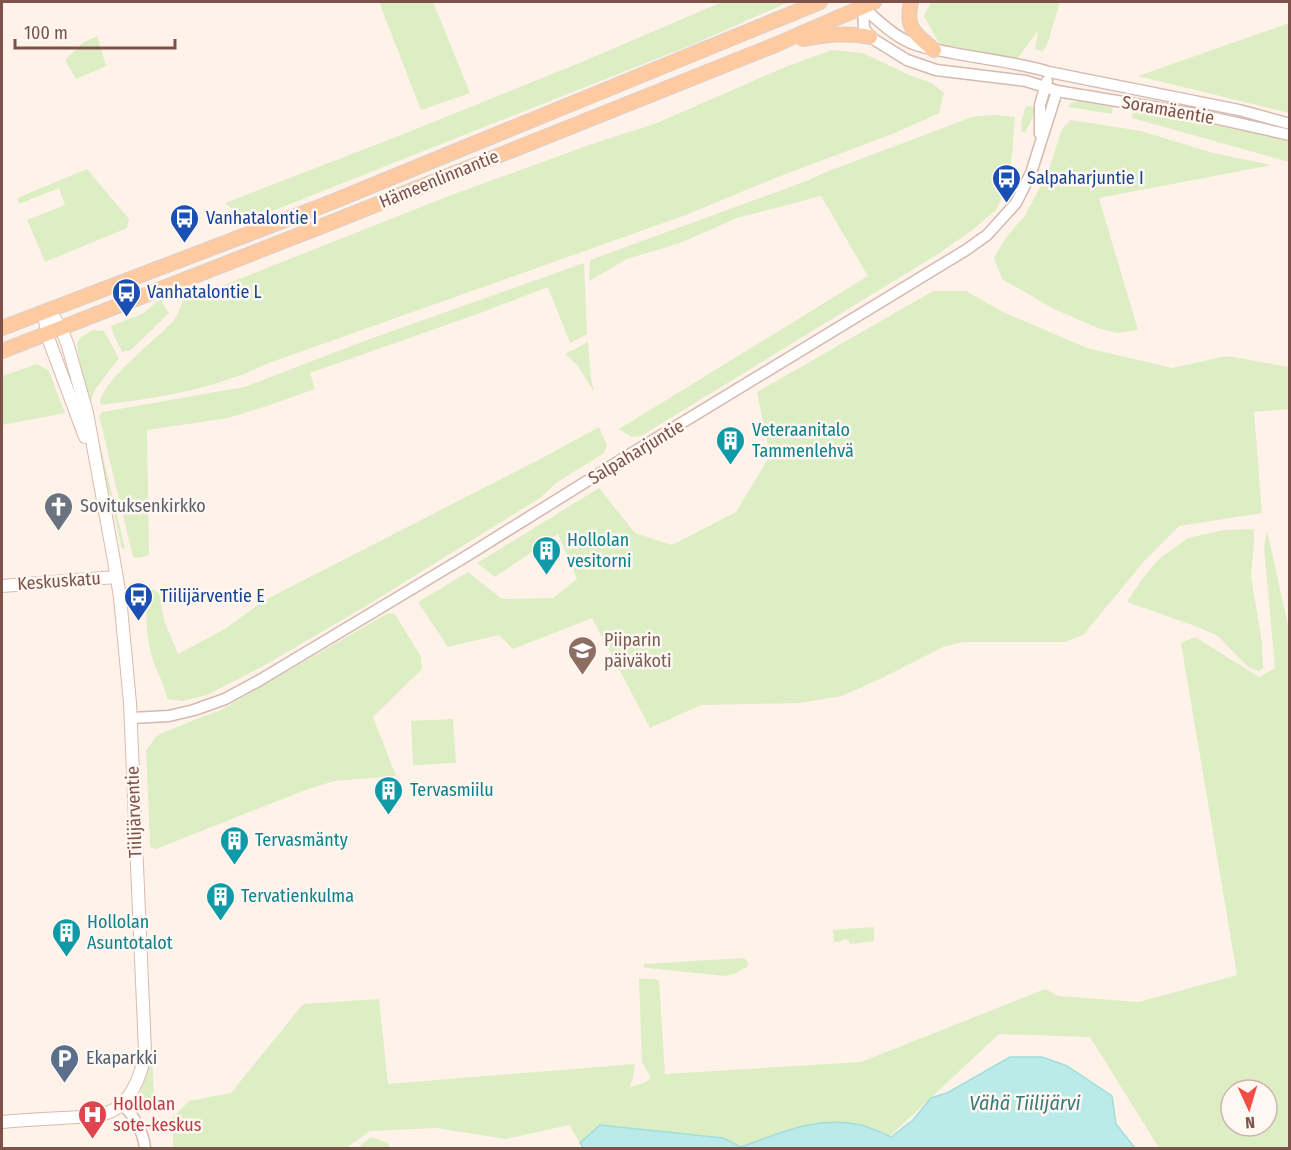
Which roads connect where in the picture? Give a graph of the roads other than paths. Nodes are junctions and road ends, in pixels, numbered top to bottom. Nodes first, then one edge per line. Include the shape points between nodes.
1 (820, 2) edge
2 (911, 2) edge
3 (866, 3) edge
4 (870, 37) junction
5 (775, 45) junction
6 (934, 50) junction
7 (1049, 72) junction
8 (1046, 87) junction
9 (1058, 90) junction
10 (1290, 124) edge
11 (1290, 135) edge
12 (1040, 140) junction
13 (46, 313) junction
14 (2, 328) edge
15 (61, 328) junction
16 (47, 334) junction
17 (2, 351) edge
18 (96, 466) junction
19 (116, 577) junction
20 (2, 586) edge
21 (131, 718) junction
22 (122, 1103) junction
23 (2, 1122) edge
24 (146, 1149) edge

1 - 13 main road, Hämeenlinnantie via 327,204
2 - 6 main road via 908,17 912,30
3 - 4 street via 864,28
3 - 5 main road, Hämeenlinnantie
3 - 6 street, Soramäentie via 885,27 902,39
4 - 5 main road via 821,36
4 - 8 street, Soramäentie via 907,60 936,70
5 - 15 main road, Hämeenlinnantie
6 - 7 street, Soramäentie
7 - 8 street
7 - 10 street, Soramäentie
8 - 9 street, Soramäentie
8 - 12 street
9 - 11 street, Soramäentie
9 - 12 street, Salpaharjuntie
12 - 21 street, Salpaharjuntie via 1016,203 987,235 966,250 260,680 194,710
13 - 14 main road, Hämeenlinnantie
13 - 15 main road, Tiilijärventie
13 - 16 main road, Tiilijärventie
15 - 16 main road, Hämeenlinnantie
15 - 18 main road, Tiilijärventie via 87,413
16 - 17 main road, Hämeenlinnantie
16 - 18 main road, Tiilijärventie
18 - 19 main road, Tiilijärventie
19 - 20 main road, Keskuskatu
19 - 21 main road, Tiilijärventie
21 - 22 main road, Tiilijärventie via 145,1051 136,1084
22 - 23 main road via 105,1114
22 - 24 street via 135,1119

